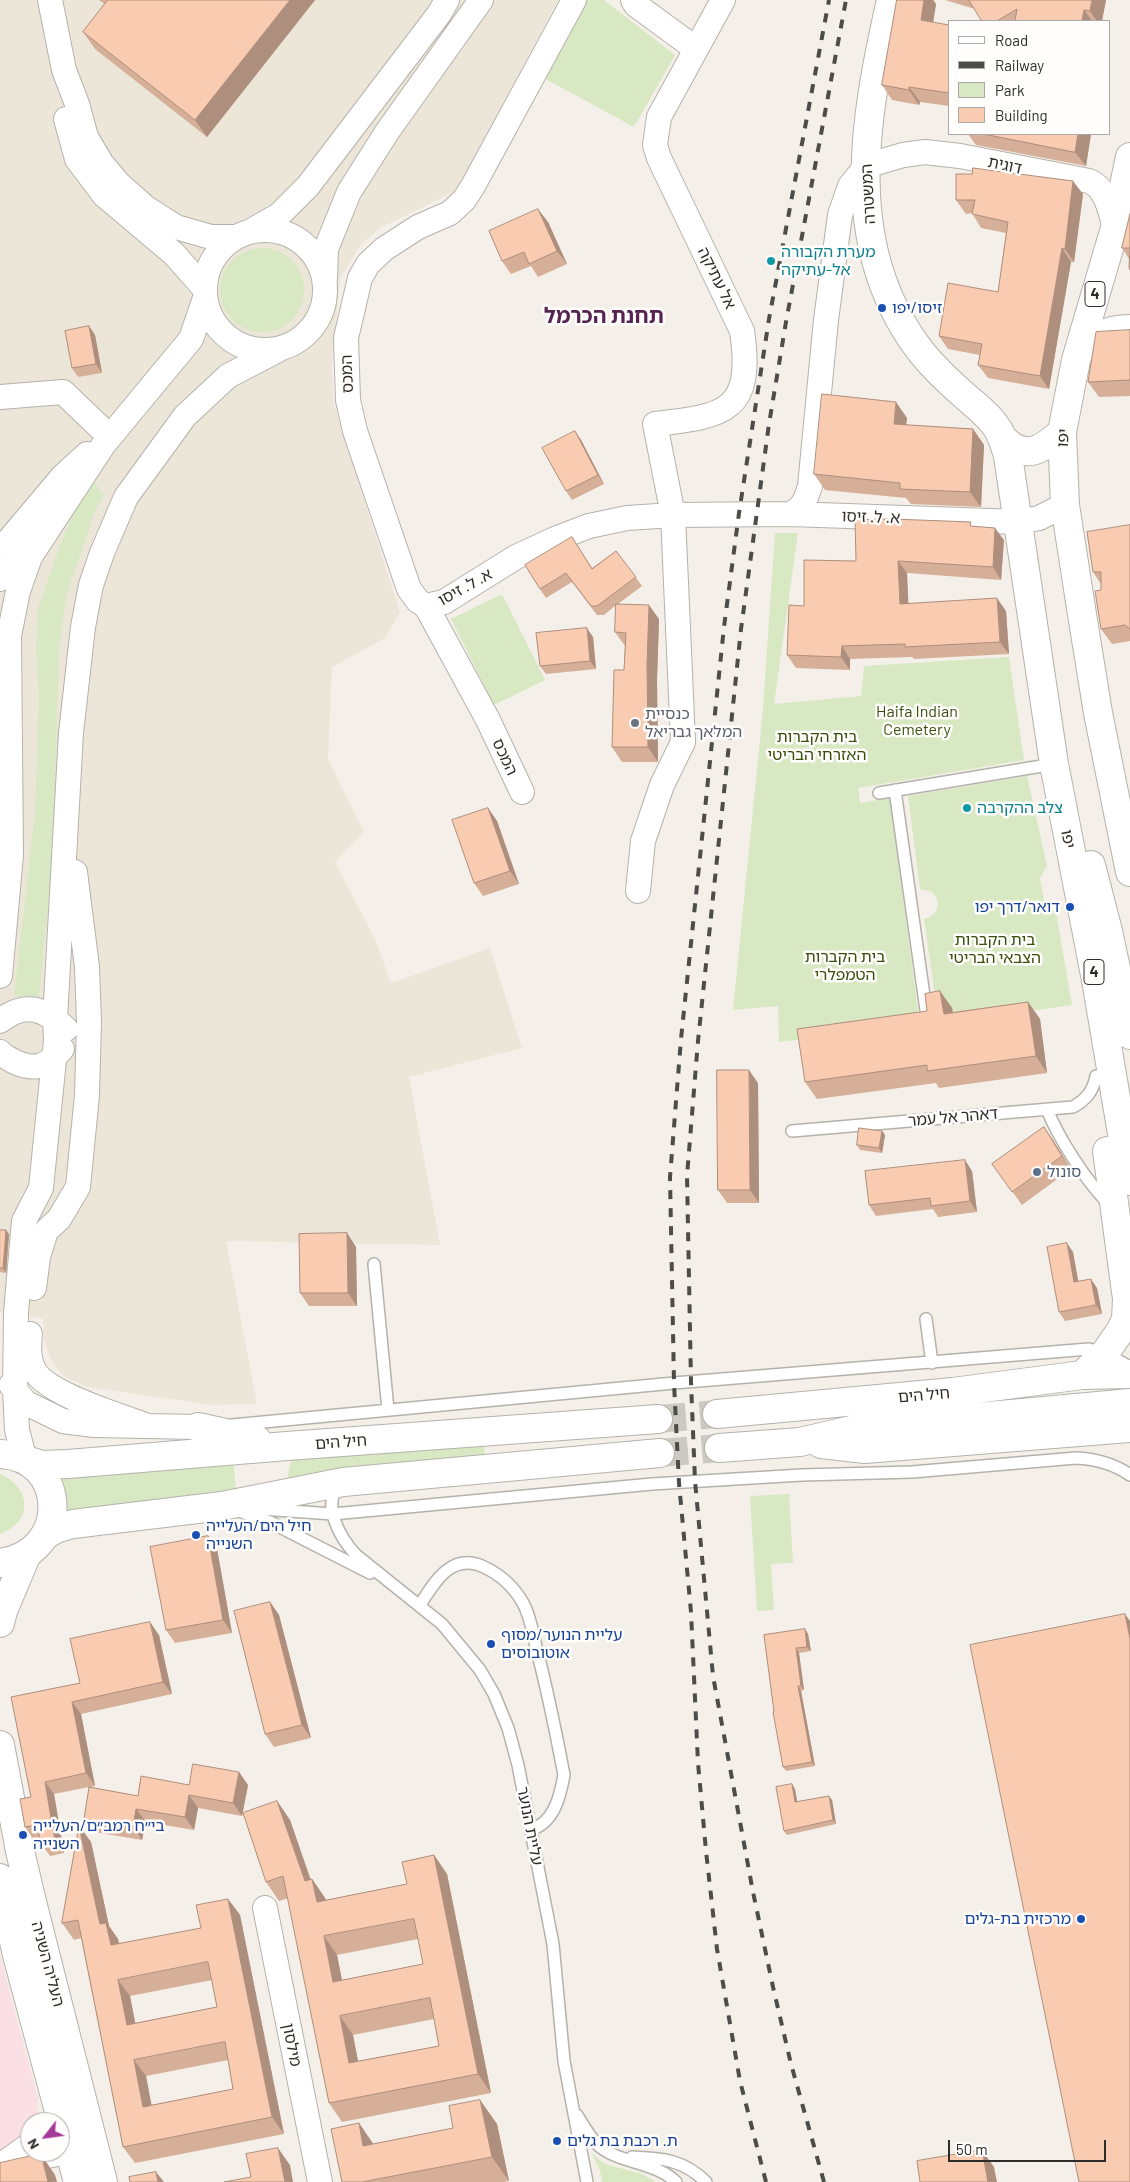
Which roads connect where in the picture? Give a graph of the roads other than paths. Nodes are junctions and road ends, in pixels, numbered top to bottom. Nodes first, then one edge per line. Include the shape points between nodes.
1 (50, 0) edge
2 (481, 0) edge
3 (574, 0) edge
4 (633, 0) edge
5 (723, 0) edge
6 (891, 0) edge
7 (443, 5) edge
8 (470, 11) edge
9 (696, 49) junction
10 (64, 70) junction
11 (1130, 157) edge
12 (866, 166) junction
13 (1115, 228) junction
14 (243, 234) junction
15 (205, 293) junction
16 (325, 294) junction
17 (1130, 327) edge
18 (278, 350) junction
19 (1076, 360) junction
20 (0, 397) edge
21 (1062, 432) junction
22 (1001, 436) junction
23 (107, 441) junction
24 (810, 486) junction
25 (1065, 505) junction
26 (790, 514) junction
27 (672, 515) junction
28 (830, 515) junction
29 (1019, 522) junction
30 (0, 551) edge
31 (0, 579) edge
32 (426, 606) junction
33 (71, 733) junction
34 (1054, 764) junction
35 (895, 790) junction
36 (522, 792) dead end
37 (879, 793) dead end
38 (1130, 872) edge
39 (638, 891) dead end
40 (87, 967) junction
41 (0, 976) edge
42 (1096, 980) junction
43 (927, 1017) edge
44 (0, 1021) edge
45 (62, 1027) junction
46 (1130, 1035) edge
47 (0, 1052) edge
48 (54, 1058) junction
49 (1096, 1076) junction
50 (88, 1080) junction
51 (1047, 1109) junction
52 (792, 1131) dead end
53 (1130, 1181) edge
54 (41, 1188) junction
55 (1114, 1209) junction
56 (46, 1232) junction
57 (374, 1264) dead end
58 (926, 1319) dead end
59 (1105, 1353) junction
60 (932, 1363) junction
61 (1130, 1367) edge
62 (0, 1372) edge
63 (1082, 1374) junction
64 (1130, 1374) edge
65 (15, 1390) junction
66 (1130, 1403) edge
67 (388, 1410) junction
68 (717, 1414) tunnel mouth
69 (658, 1419) tunnel mouth
70 (145, 1425) junction
71 (198, 1428) junction
72 (1130, 1428) edge
73 (800, 1442) junction
74 (287, 1446) junction
75 (719, 1448) tunnel mouth
76 (660, 1453) tunnel mouth
77 (12, 1457) edge
78 (1130, 1475) edge
79 (343, 1482) junction
80 (222, 1506) junction
81 (333, 1514) junction
82 (47, 1534) junction
83 (26, 1556) junction
84 (0, 1563) edge
85 (394, 1586) junction
86 (420, 1605) junction
87 (0, 1623) edge
88 (0, 1745) edge
89 (530, 1830) junction
90 (0, 1878) edge
91 (265, 1908) dead end
92 (0, 1934) edge
93 (17, 1955) junction
94 (54, 2093) junction
95 (573, 2109) junction
96 (51, 2112) edge
97 (81, 2148) junction
98 (20, 2154) edge
99 (622, 2157) junction
100 (1, 2167) edge
101 (78, 2182) edge
102 (103, 2182) edge
103 (320, 2182) edge
104 (587, 2182) edge
105 (676, 2182) edge
106 (706, 2182) edge

1 - 10 street
2 - 8 street
3 - 32 street, המכס via 464,200 450,212 384,249 368,264 352,306 346,338 348,400 354,431 409,589
4 - 9 street
5 - 9 street, אל עתיקה
6 - 12 main road, המשטרה / 4 via 875,73
7 - 14 street via 308,186 279,215
8 - 16 street via 348,192 326,249
9 - 27 street, אל עתיקה via 659,117 655,145 742,331 745,380 726,408 694,419 655,424
10 - 14 street via 86,137 119,184 146,208 176,227 211,237
10 - 15 street via 64,113 77,159 104,195 174,254
11 - 13 main road, יפו / 4
12 - 13 street, דוגית via 925,152 1089,181 1102,191
12 - 22 main road, המשטרה / 4 via 866,208 873,251 895,314 929,361 992,421
12 - 24 street via 850,186 840,216
13 - 19 main road, יפו / 4
14 - 15 street via 223,246 213,259 207,273
14 - 16 street via 269,230 287,234 304,244 320,267
15 - 18 street via 210,316 234,343 251,349
15 - 23 street via 191,339
16 - 18 street via 321,313 310,330 296,342
17 - 19 street via 1100,332 1088,342
18 - 33 street via 228,376 185,416 126,497 91,585
19 - 21 main road, יפו / 4
20 - 23 street via 63,392
21 - 22 main road via 1030,452 1017,450
21 - 25 main road, יפו / 4
22 - 29 main road, יפו / 4
23 - 30 street via 86,454 63,476
23 - 31 street via 72,478
23 - 41 street via 30,557 18,591 9,636 11,855
24 - 26 street via 805,502
24 - 28 street via 816,501
25 - 29 street, א. ל. זיסו via 1031,521
25 - 38 main road, יפו / 4 via 1098,713
26 - 27 street, א. ל. זיסו
26 - 28 street, א. ל. זיסו
27 - 32 street, א. ל. זיסו via 627,518 589,526 516,557 444,602
27 - 39 street via 683,742 662,785 643,841
28 - 29 street, א. ל. זיסו
29 - 34 main road, יפו / 4
32 - 36 street, המכס via 488,720
33 - 40 street via 71,839
33 - 45 street
34 - 35 lane
34 - 42 main road, יפו / 4
34 - 46 main road via 1070,789 1108,931
35 - 37 lane
35 - 43 lane
40 - 45 street via 83,999
40 - 50 street
42 - 49 main road
42 - 53 main road, יפו / 4
44 - 45 street via 12,1012 26,1008 42,1011
45 - 48 street via 56,1040
45 - 50 street via 80,1050
47 - 48 street via 23,1066 35,1067
48 - 54 street
49 - 51 lane, דאהר אל עמר via 1092,1092 1079,1104
49 - 55 main road
50 - 56 street via 78,1187 59,1219
51 - 52 lane, דאהר אל עמר
51 - 55 lane via 1095,1190
54 - 56 street
54 - 65 street via 24,1222 16,1313
55 - 59 main road via 1127,1309 1123,1324
56 - 70 street via 38,1257 31,1325 29,1351 33,1369 40,1379 60,1392
57 - 67 lane
58 - 60 lane
59 - 60 lane via 1089,1349
59 - 61 lane
59 - 63 main road
60 - 67 lane
62 - 65 street
63 - 64 main road, חיל הים
63 - 68 main road, חיל הים via 953,1392
65 - 70 street via 26,1403 63,1421
65 - 77 street via 17,1430
66 - 73 main road, חיל הים via 860,1428
67 - 71 lane
69 - 74 main road, חיל הים
70 - 71 street
71 - 74 main road
72 - 73 main road, חיל הים via 865,1449
73 - 75 main road, חיל הים
74 - 77 main road, חיל הים via 68,1464 42,1465
76 - 79 main road
77 - 82 main road via 38,1470 48,1485 53,1501 53,1518
78 - 81 lane via 1113,1465 1076,1458 912,1472 652,1484
79 - 80 main road
79 - 81 lane, עליית הנוער via 336,1490
80 - 81 lane
80 - 82 main road via 74,1524
80 - 85 lane, עליית הנוער via 270,1522
81 - 85 lane, עליית הנוער via 347,1546
82 - 83 main road
83 - 84 main road
83 - 87 main road
85 - 86 lane, עליית הנוער
86 - 89 lane, עליית הנוער via 462,1646 494,1694 508,1728
86 - 89 lane via 438,1578 453,1566 467,1562 496,1573 510,1584 523,1604 540,1662 564,1775 553,1812 546,1822
88 - 97 main road, העליה השניה
89 - 95 lane, עליית הנוער via 553,1944 564,2061
90 - 93 main road, העליה השניה
91 - 103 street, מילסון
92 - 93 lane
93 - 94 main road, העליה השניה
94 - 96 main road
94 - 97 main road, העליה השניה
95 - 99 lane via 599,2146
95 - 104 lane, עליית הנוער
97 - 100 street
97 - 101 main road, העליה השניה
97 - 102 main road, העליה השניה
98 - 100 main road
99 - 105 lane via 671,2176
99 - 106 lane via 663,2158 697,2172

